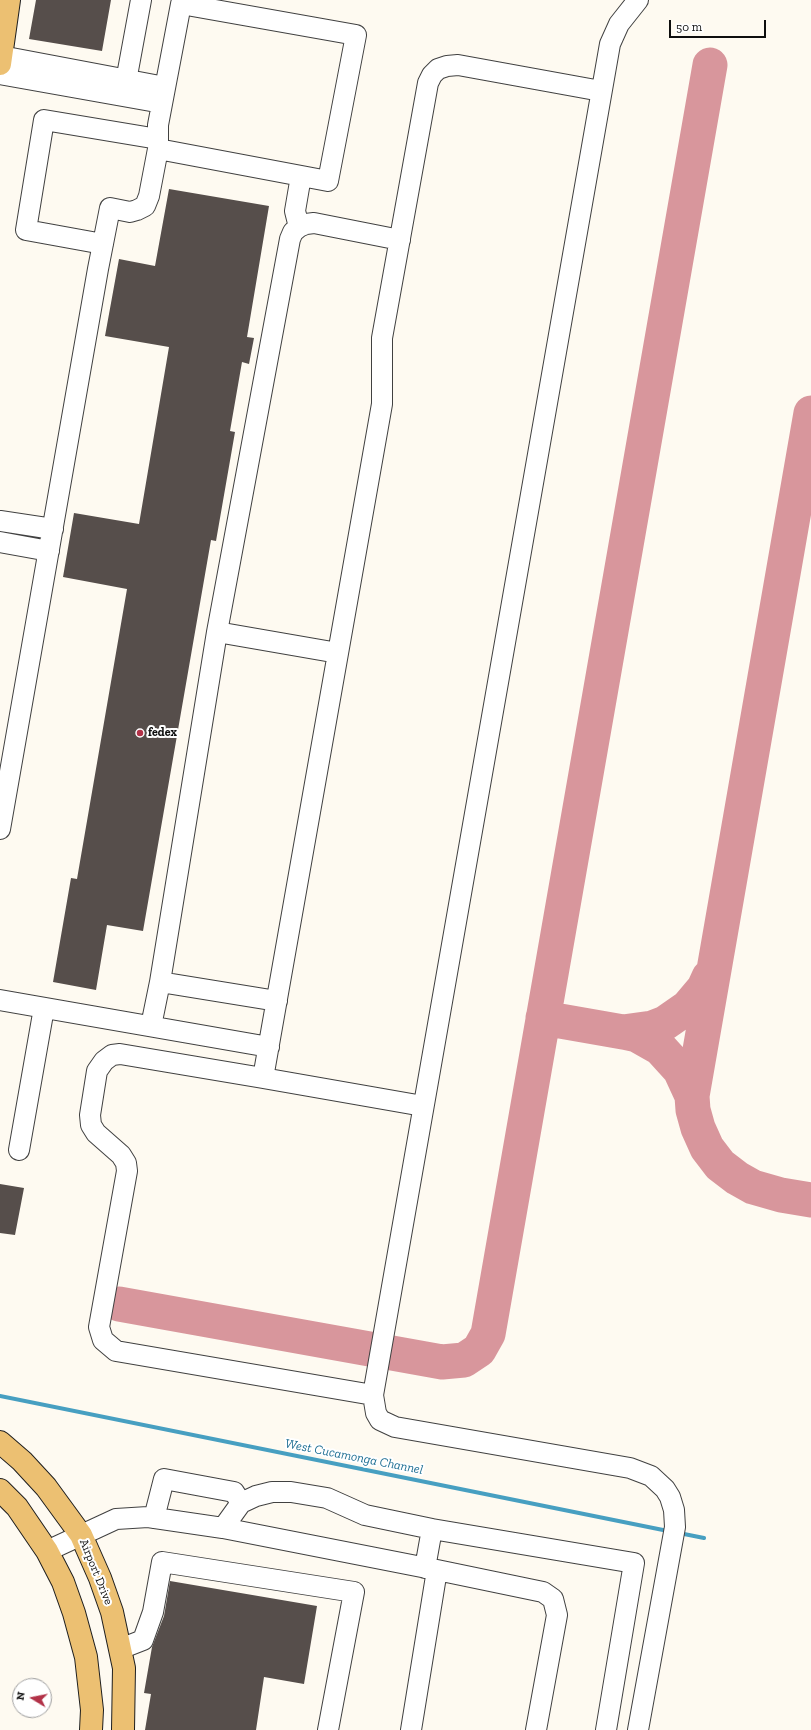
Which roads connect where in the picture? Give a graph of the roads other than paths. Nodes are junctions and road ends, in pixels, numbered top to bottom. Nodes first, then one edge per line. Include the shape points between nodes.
1 (9, 0) edge
2 (141, 0) edge
3 (638, 0) edge
4 (0, 65) edge
5 (125, 88) junction
6 (601, 91) junction
7 (163, 95) junction
8 (158, 144) junction
9 (301, 176) junction
10 (299, 228) junction
11 (400, 240) junction
12 (103, 244) junction
13 (0, 521) edge
14 (53, 529) junction
15 (0, 542) edge
16 (49, 551) junction
17 (217, 632) junction
18 (338, 653) junction
19 (0, 829) edge
20 (160, 982) junction
21 (0, 1000) edge
22 (277, 1001) junction
23 (44, 1008) junction
24 (151, 1026) junction
25 (269, 1048) junction
26 (263, 1078) junction
27 (423, 1106) junction
28 (19, 1150) dead end
29 (373, 1395) junction
30 (0, 1442) edge
31 (0, 1490) edge
32 (241, 1503) junction
33 (159, 1519) junction
34 (223, 1528) junction
35 (432, 1529) junction
36 (81, 1535) junction
37 (47, 1551) junction
38 (431, 1569) junction
39 (120, 1649) junction
40 (92, 1720) edge
41 (124, 1723) edge
42 (328, 1730) edge
43 (411, 1730) edge
44 (536, 1730) edge
45 (606, 1730) edge
46 (638, 1730) edge

1 - 4 main road
2 - 5 lane
3 - 6 lane via 619,24 610,44
4 - 5 lane
5 - 7 lane
6 - 11 lane via 458,65 438,69 428,83
6 - 27 lane
7 - 8 lane
7 - 9 lane via 180,4 356,35 328,181
8 - 9 lane
8 - 12 lane via 149,196 144,206 130,212 110,208
8 - 12 lane via 44,120 26,230
9 - 10 lane via 295,211
10 - 11 lane via 314,223
10 - 17 lane via 293,232 290,240
11 - 18 lane via 382,338 382,404
12 - 14 lane
13 - 14 lane
14 - 16 lane
15 - 16 lane
16 - 19 lane
17 - 18 lane
17 - 20 lane
18 - 22 lane
20 - 22 lane
20 - 24 lane
21 - 23 lane
22 - 25 lane
23 - 24 lane
23 - 28 lane
24 - 25 lane
25 - 26 lane
26 - 27 lane
26 - 29 lane via 120,1054 112,1055 97,1071 90,1115 91,1125 96,1133 121,1155 127,1171 99,1327 103,1340 116,1351
27 - 29 lane
29 - 46 lane via 380,1420 395,1427 641,1471 665,1489 670,1497 675,1519
30 - 36 main road, Airport Drive via 46,1487
31 - 37 main road via 17,1508
32 - 33 lane via 234,1492 164,1479
32 - 34 lane
32 - 35 lane via 272,1492 306,1494 327,1498 365,1514
33 - 34 lane
33 - 36 lane via 116,1519
34 - 38 lane
35 - 38 lane
35 - 45 lane via 634,1563
36 - 37 lane
36 - 39 main road, Airport Drive via 110,1605
37 - 40 main road via 74,1613 86,1657
38 - 43 lane
38 - 44 lane via 544,1592 553,1599 557,1615
39 - 41 main road, Airport Drive via 124,1668
39 - 42 lane via 143,1640 153,1612 162,1562 354,1592
40 - 41 main road

